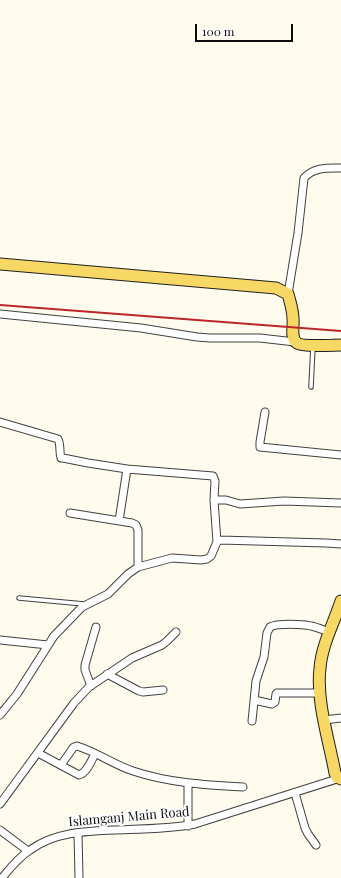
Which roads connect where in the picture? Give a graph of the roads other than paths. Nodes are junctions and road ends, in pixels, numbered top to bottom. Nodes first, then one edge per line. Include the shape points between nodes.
1 (341, 168) edge
2 (0, 264) edge
3 (288, 294) junction
4 (0, 314) edge
5 (295, 342) junction
6 (341, 345) edge
7 (313, 346) junction
8 (311, 387) dead end
9 (265, 412) dead end
10 (0, 422) edge
11 (341, 455) edge
12 (127, 469) junction
13 (214, 500) junction
14 (341, 503) edge
15 (70, 513) dead end
16 (119, 521) junction
17 (217, 542) junction
18 (341, 544) edge
19 (138, 568) junction
20 (19, 598) dead end
21 (341, 601) edge
22 (87, 605) junction
23 (339, 613) edge
24 (96, 627) dead end
25 (176, 632) dead end
26 (329, 632) junction
27 (0, 640) edge
28 (48, 645) junction
29 (107, 674) junction
30 (91, 686) junction
31 (163, 690) dead end
32 (320, 693) junction
33 (254, 700) junction
34 (0, 715) edge
35 (341, 718) edge
36 (324, 720) junction
37 (252, 721) dead end
38 (38, 753) junction
39 (95, 754) junction
40 (61, 765) junction
41 (340, 778) edge
42 (188, 783) junction
43 (243, 787) dead end
44 (295, 793) junction
45 (0, 804) edge
46 (188, 826) junction
47 (0, 830) edge
48 (78, 833) junction
49 (316, 845) dead end
50 (28, 851) junction
51 (2, 878) edge
52 (79, 878) edge

1 - 3 street via 319,169 308,173 304,178
2 - 3 main road via 270,288
3 - 5 main road
4 - 5 street via 141,328 197,337 260,338
5 - 7 main road
6 - 7 main road
7 - 8 lane
9 - 11 street via 260,447
10 - 12 street via 58,439 61,458
12 - 13 street via 213,476
12 - 16 street
13 - 14 street via 240,504 284,501
13 - 17 street
15 - 16 street
16 - 19 street via 132,523 137,527
17 - 18 street via 223,540
17 - 19 street via 207,559 172,558
19 - 22 street via 128,574 108,594
20 - 22 lane
21 - 23 main road
22 - 28 street via 60,629
23 - 26 main road
24 - 30 street via 85,664
25 - 29 street via 162,645 136,656
26 - 32 main road via 320,668
26 - 33 street via 309,625 276,624 270,627
27 - 28 street
28 - 34 street via 17,694
29 - 30 street
29 - 31 street via 139,691
30 - 38 street via 74,704
32 - 33 street via 277,693 273,704
32 - 36 main road
33 - 37 street
35 - 36 street
36 - 41 main road via 335,773
38 - 40 street
38 - 45 street
39 - 40 street via 76,746
39 - 40 street via 81,775
39 - 42 street via 133,771
41 - 44 street, Islamganj Main Road
42 - 43 street
42 - 46 street
44 - 46 street, Islamganj Main Road
44 - 49 street via 305,828
46 - 48 street, Islamganj Main Road
47 - 50 street
48 - 50 street, Islamganj Main Road via 51,839
48 - 52 street
50 - 51 street, Islamganj Main Road

